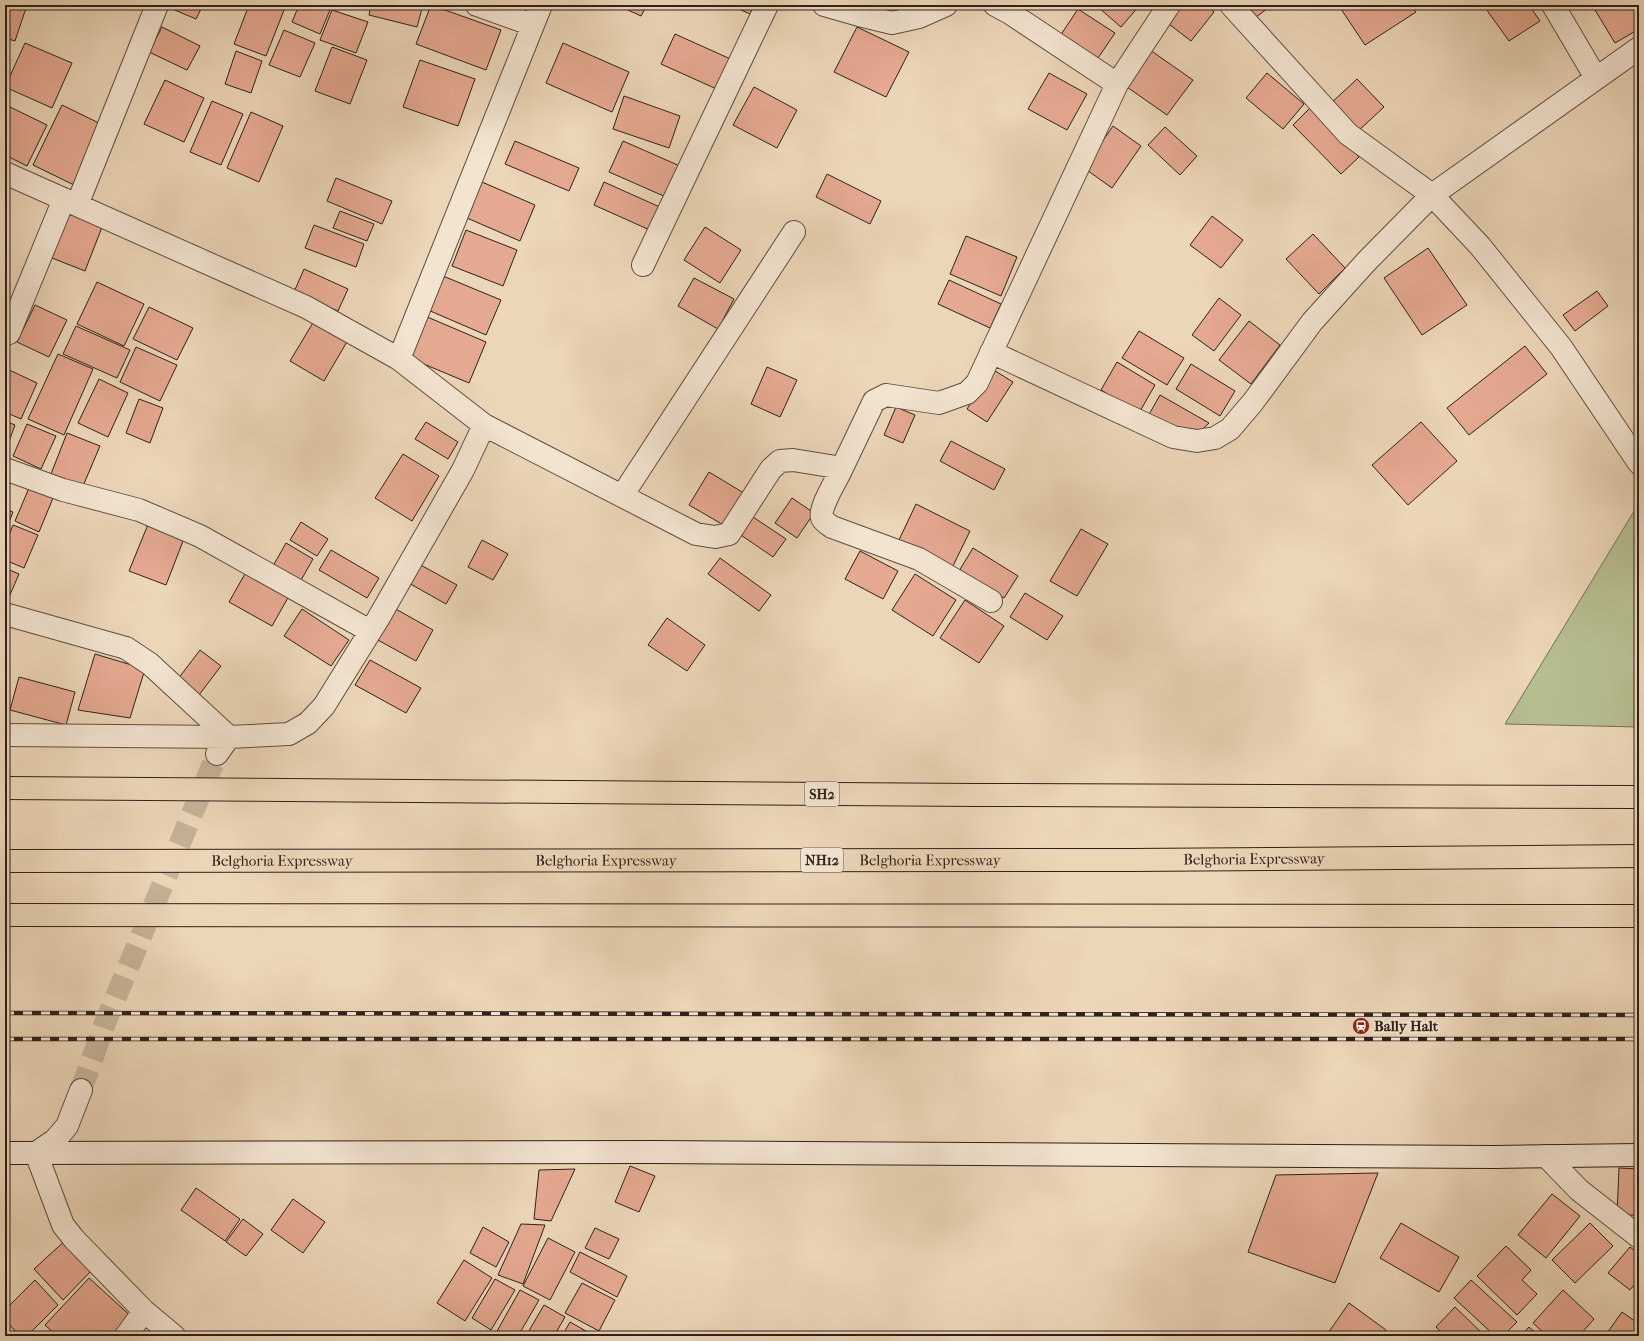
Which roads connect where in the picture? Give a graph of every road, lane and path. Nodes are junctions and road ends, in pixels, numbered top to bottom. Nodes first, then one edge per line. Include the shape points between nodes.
1 (157, 5) edge
2 (477, 5) edge
3 (541, 5) edge
4 (767, 5) edge
5 (824, 5) edge
6 (946, 5) edge
7 (995, 5) edge
8 (1169, 5) edge
9 (1231, 5) edge
10 (1553, 5) edge
11 (533, 25) junction
12 (1639, 48) edge
13 (1596, 78) junction
14 (1117, 84) junction
15 (5, 173) edge
16 (1432, 195) junction
17 (70, 202) junction
18 (794, 232) dead end
19 (643, 265) dead end
20 (9, 333) dead end
21 (991, 352) junction
22 (399, 359) junction
23 (484, 426) junction
24 (1639, 463) edge
25 (842, 468) junction
26 (5, 469) edge
27 (622, 496) junction
28 (991, 601) dead end
29 (5, 614) edge
30 (370, 631) junction
31 (5, 735) edge
32 (223, 746) junction
33 (5, 788) edge
34 (1639, 797) edge
35 (1639, 856) edge
36 (5, 861) edge
37 (5, 915) edge
38 (1639, 916) edge
39 (81, 1090) tunnel mouth
40 (5, 1153) edge
41 (36, 1153) junction
42 (1639, 1155) edge
43 (1546, 1156) junction
44 (1639, 1237) edge
45 (144, 1311) junction
46 (126, 1336) edge
47 (174, 1336) edge

1 - 17 street
2 - 11 street
3 - 11 street
4 - 19 street
5 - 6 street via 892,23 919,17
7 - 14 street
8 - 14 street
9 - 16 street via 1348,134
10 - 13 street
11 - 22 street
12 - 13 street
13 - 16 street
14 - 21 street
15 - 17 street
16 - 21 street via 1312,322 1253,402 1230,429 1216,438 1197,441 1173,437
16 - 24 street via 1480,246 1560,347
17 - 20 street
17 - 22 street via 306,307
18 - 27 street
21 - 25 street via 976,383 967,393 939,402 886,395 874,401
22 - 23 street
23 - 27 street
23 - 30 street via 463,470
25 - 27 street via 793,460 780,461 771,468 729,534 715,537 696,534
25 - 28 street via 823,508 824,521 832,527 919,559
26 - 30 street via 63,490 140,510 200,536
29 - 32 street via 126,648 150,664
30 - 32 street via 324,706 308,723 289,734
31 - 32 street
33 - 34 main road, SH2
35 - 36 main road, Belghoria Expressway / NH12 via 1131,860
37 - 38 main road
39 - 41 street via 67,1126 55,1140
40 - 41 street
41 - 43 street via 660,1152
41 - 45 street via 63,1225
42 - 43 street
43 - 44 street via 1579,1190
45 - 46 street
45 - 47 street

